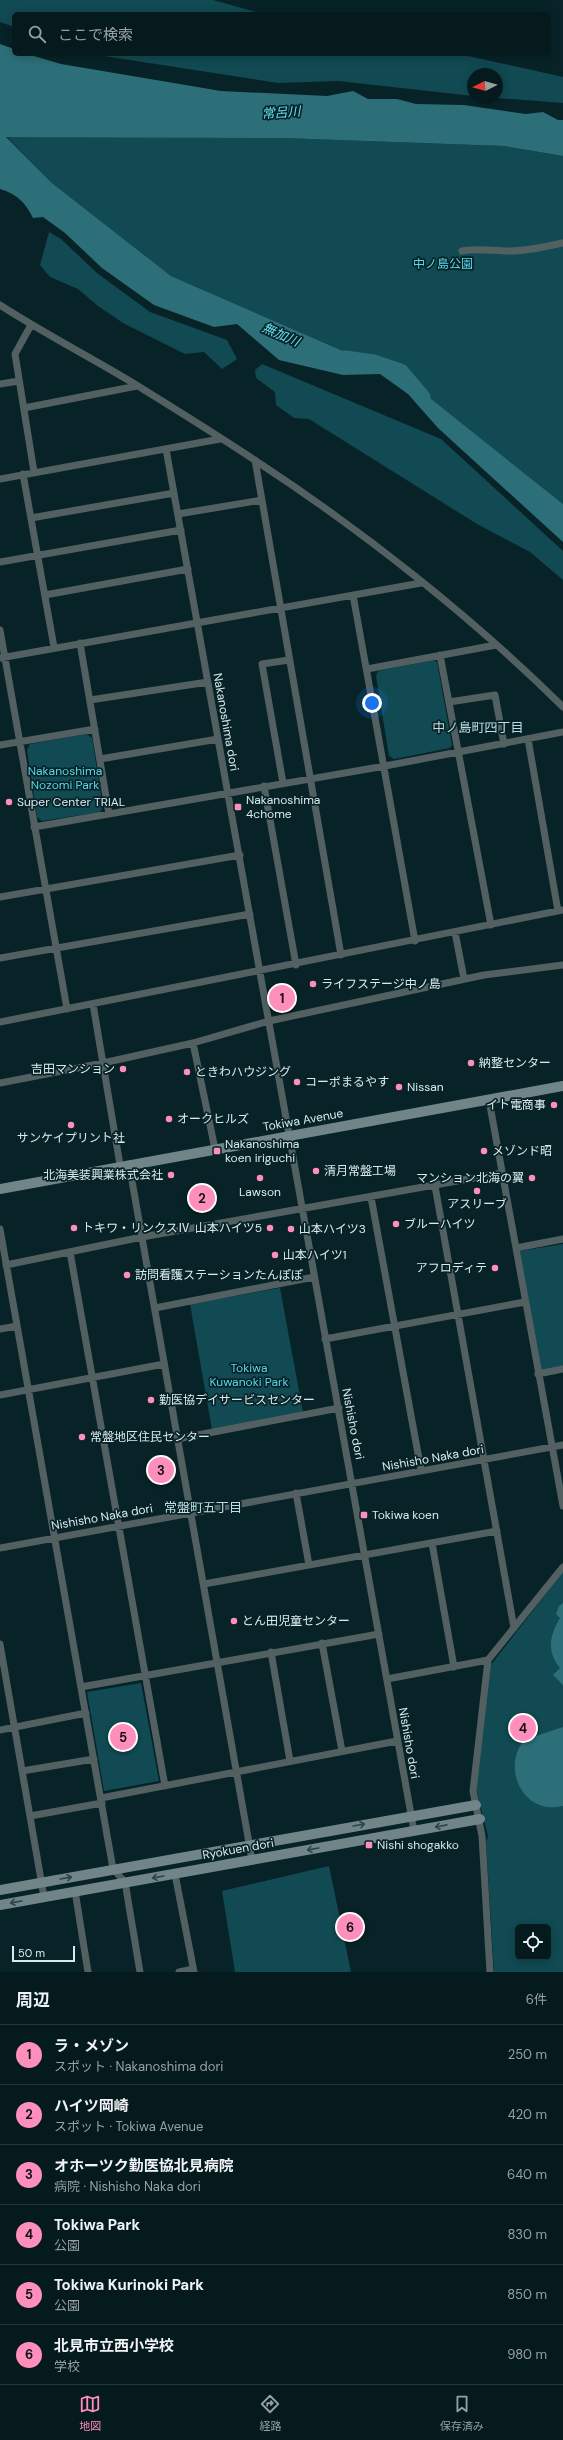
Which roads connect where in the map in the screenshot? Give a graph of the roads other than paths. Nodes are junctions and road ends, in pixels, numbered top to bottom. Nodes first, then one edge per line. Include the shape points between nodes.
1 (563, 243) edge
2 (462, 251) dead end
3 (0, 305) edge
4 (31, 325) junction
5 (19, 381) junction
6 (0, 384) edge
7 (138, 386) junction
8 (24, 408) junction
9 (220, 439) junction
10 (166, 449) junction
11 (255, 460) junction
12 (34, 472) junction
13 (23, 474) junction
14 (0, 479) edge
15 (174, 494) junction
16 (262, 500) junction
17 (178, 514) junction
18 (31, 518) junction
19 (180, 530) junction
20 (38, 556) junction
21 (0, 562) edge
22 (188, 569) junction
23 (421, 583) junction
24 (44, 595) junction
25 (353, 595) junction
26 (280, 609) junction
27 (197, 623) junction
28 (0, 630) edge
29 (80, 643) junction
30 (496, 645) junction
31 (54, 647) junction
32 (440, 655) junction
33 (2, 657) edge
34 (290, 660) junction
35 (367, 669) junction
36 (208, 682) junction
37 (90, 700) junction
38 (449, 702) junction
39 (563, 707) edge
40 (95, 729) junction
41 (563, 732) edge
42 (218, 739) junction
43 (528, 739) junction
44 (19, 742) junction
45 (504, 744) junction
46 (0, 745) edge
47 (458, 753) junction
48 (100, 759) junction
49 (385, 766) junction
50 (310, 778) junction
51 (283, 783) junction
52 (264, 786) junction
53 (228, 792) junction
54 (109, 814) junction
55 (34, 827) junction
56 (240, 855) junction
57 (46, 889) junction
58 (0, 897) edge
59 (560, 911) edge
60 (250, 914) junction
61 (491, 925) junction
62 (455, 932) junction
63 (415, 941) junction
64 (56, 947) junction
65 (341, 956) junction
66 (0, 958) edge
67 (296, 965) junction
68 (563, 966) edge
69 (261, 972) junction
70 (464, 979) junction
71 (93, 1004) junction
72 (67, 1009) junction
73 (270, 1021) junction
74 (0, 1022) edge
75 (194, 1043) junction
76 (103, 1064) junction
77 (0, 1083) edge
78 (563, 1086) edge
79 (488, 1100) junction
80 (289, 1136) junction
81 (215, 1149) junction
82 (125, 1165) junction
83 (502, 1173) junction
84 (435, 1186) junction
85 (0, 1189) edge
86 (371, 1197) junction
87 (302, 1209) junction
88 (0, 1229) edge
89 (142, 1237) junction
90 (563, 1239) edge
91 (516, 1248) junction
92 (70, 1252) junction
93 (6, 1265) junction
94 (314, 1277) junction
95 (525, 1302) junction
96 (155, 1308) junction
97 (458, 1314) junction
98 (18, 1326) junction
99 (394, 1326) junction
100 (0, 1329) edge
101 (325, 1339) junction
102 (164, 1364) junction
103 (563, 1369) edge
104 (538, 1374) junction
105 (92, 1378) junction
106 (28, 1390) junction
107 (0, 1395) edge
108 (339, 1408) junction
109 (177, 1439) junction
110 (563, 1445) edge
111 (552, 1447) junction
112 (485, 1460) junction
113 (421, 1470) junction
114 (353, 1483) junction
115 (296, 1493) junction
116 (563, 1506) edge
117 (191, 1512) junction
118 (118, 1525) junction
119 (498, 1531) junction
120 (54, 1536) junction
121 (432, 1543) junction
122 (0, 1548) edge
123 (365, 1555) junction
124 (309, 1565) junction
125 (563, 1567) edge
126 (204, 1584) junction
127 (514, 1628) junction
128 (379, 1634) junction
129 (322, 1643) junction
130 (0, 1644) edge
131 (271, 1652) junction
132 (488, 1660) junction
133 (217, 1662) junction
134 (454, 1667) junction
135 (144, 1676) junction
136 (387, 1679) junction
137 (82, 1687) junction
138 (86, 1713) junction
139 (14, 1727) junction
140 (0, 1730) edge
141 (397, 1741) junction
142 (342, 1751) junction
143 (94, 1759) junction
144 (290, 1761) junction
145 (22, 1771) junction
146 (237, 1771) junction
147 (165, 1786) junction
148 (102, 1801) junction
149 (476, 1805) junction
150 (30, 1816) junction
151 (411, 1816) junction
152 (480, 1819) junction
153 (414, 1831) junction
154 (249, 1844) junction
155 (252, 1860) junction
156 (113, 1869) junction
157 (175, 1874) junction
158 (125, 1882) junction
159 (42, 1883) junction
160 (0, 1890) edge
161 (75, 1891) junction
162 (44, 1897) junction
163 (0, 1905) edge
164 (194, 1971) edge
165 (88, 1972) edge
166 (140, 1972) edge
167 (179, 1972) edge
168 (490, 1972) edge

1 - 2 street via 524,251 477,248
3 - 4 street
4 - 5 street via 15,354
4 - 7 street
5 - 6 street
5 - 8 street
7 - 8 street
7 - 9 street
8 - 12 street
9 - 10 street
9 - 11 street
10 - 12 street
10 - 15 street, Nakanoshima dori
11 - 16 street
11 - 23 street via 331,512
12 - 13 street
13 - 14 street
13 - 18 street
15 - 17 street, Nakanoshima dori
15 - 18 street
16 - 17 street
16 - 26 street
17 - 19 street, Nakanoshima dori
18 - 20 street
19 - 20 street
19 - 22 street, Nakanoshima dori
20 - 21 street
20 - 24 street
22 - 24 street
22 - 27 street, Nakanoshima dori
23 - 25 street
23 - 30 street
24 - 31 street
25 - 26 street
25 - 35 street
26 - 27 street
26 - 34 street
27 - 29 street
27 - 36 street, Nakanoshima dori
28 - 33 street
29 - 31 street
29 - 37 street
30 - 32 street
30 - 39 street
31 - 33 street
32 - 35 street
32 - 38 street
33 - 44 street
34 - 50 street
34 - 51 street via 262,664
35 - 49 street
36 - 37 street
36 - 42 street, Nakanoshima dori
37 - 40 street
38 - 45 street via 495,695
38 - 47 street
40 - 44 street
40 - 48 street
41 - 43 street
42 - 48 street
42 - 53 street, Nakanoshima dori
43 - 45 street
43 - 59 street
44 - 46 street
44 - 55 street
45 - 47 street
47 - 49 street
47 - 61 street
48 - 54 street
49 - 50 street
49 - 63 street
50 - 51 street
50 - 65 street
51 - 52 street
52 - 53 street
52 - 67 street
53 - 54 street
53 - 56 street, Nakanoshima dori
54 - 55 street
55 - 57 street
56 - 57 street
56 - 60 street, Nakanoshima dori
57 - 58 street
57 - 64 street
59 - 61 street
60 - 64 street
60 - 69 street, Nakanoshima dori
61 - 62 street
62 - 63 street
62 - 70 street
63 - 65 street
64 - 66 street
64 - 72 street
65 - 67 street
67 - 69 street
68 - 70 street
69 - 71 street
69 - 73 street, Nakanoshima dori
70 - 73 street
71 - 72 street
71 - 76 street
72 - 74 street
73 - 75 street
73 - 80 street, Nishisho dori
75 - 76 street
75 - 81 street
76 - 77 street
76 - 82 street
78 - 79 street, Tokiwa Avenue
79 - 80 street, Tokiwa Avenue
79 - 83 street
80 - 81 street, Tokiwa Avenue
80 - 87 street, Nishisho dori
81 - 82 street, Tokiwa Avenue
82 - 85 street, Tokiwa Avenue
82 - 89 street
83 - 84 street
83 - 91 street
84 - 86 street
84 - 97 street
86 - 87 street
86 - 99 street
87 - 89 street
87 - 94 street, Nishisho dori
88 - 93 street
89 - 92 street
89 - 96 street
90 - 91 street
91 - 95 street
92 - 93 street
92 - 105 street
93 - 98 street
94 - 96 street
94 - 101 street, Nishisho dori
95 - 97 street
95 - 104 street
96 - 102 street
97 - 99 street
97 - 112 street
98 - 100 street
98 - 106 street
99 - 101 street
99 - 113 street
101 - 108 street, Nishisho dori
102 - 105 street
102 - 109 street
103 - 104 street
104 - 111 street
105 - 106 street
105 - 118 street
106 - 107 street
106 - 120 street
108 - 109 street
108 - 114 street, Nishisho dori
109 - 117 street
110 - 111 street, Nishisho Naka dori
111 - 112 street, Nishisho Naka dori
111 - 116 street
112 - 113 street, Nishisho Naka dori
112 - 119 street
113 - 114 street, Nishisho Naka dori
114 - 115 street, Nishisho Naka dori
114 - 123 street, Nishisho dori
115 - 117 street, Nishisho Naka dori
115 - 124 street
117 - 118 street, Nishisho Naka dori
117 - 126 street
118 - 120 street, Nishisho Naka dori
118 - 135 street
119 - 121 street
119 - 127 street
120 - 122 street, Nishisho Naka dori
120 - 137 street
121 - 123 street
121 - 134 street
123 - 124 street
123 - 128 street, Nishisho dori
124 - 126 street
125 - 127 street
126 - 133 street
127 - 132 street
128 - 129 street
128 - 136 street, Nishisho dori
129 - 131 street
129 - 142 street
130 - 139 street
131 - 133 street
131 - 144 street
132 - 134 street
132 - 149 street via 474,1790
133 - 135 street
133 - 146 street
134 - 136 street
135 - 137 street
135 - 147 street
136 - 141 street, Nishisho dori
137 - 138 street
138 - 139 street
138 - 143 street
139 - 140 street
139 - 145 street
141 - 142 street
141 - 151 street, Nishisho dori
142 - 144 street
143 - 145 street
143 - 148 street
144 - 146 street
145 - 150 street
146 - 147 street
146 - 154 street
147 - 148 street
148 - 150 street
148 - 156 street
149 - 151 street, Ryokuen dori
149 - 152 street
150 - 159 street
151 - 153 street, Nishisho dori
154 -> 151 street, Ryokuen dori
152 -> 153 street, Ryokuen dori
152 - 168 street
153 -> 155 street, Ryokuen dori
154 - 155 street
154 - 156 street, Ryokuen dori
155 - 157 street, Ryokuen dori
156 - 158 street
159 -> 156 street, Ryokuen dori
157 -> 158 street, Ryokuen dori
157 - 164 street
158 - 161 street, Ryokuen dori
158 - 166 street
159 - 160 street, Ryokuen dori
159 - 162 street
161 - 162 street, Ryokuen dori
161 - 165 street
162 -> 163 street, Ryokuen dori
164 - 167 street

